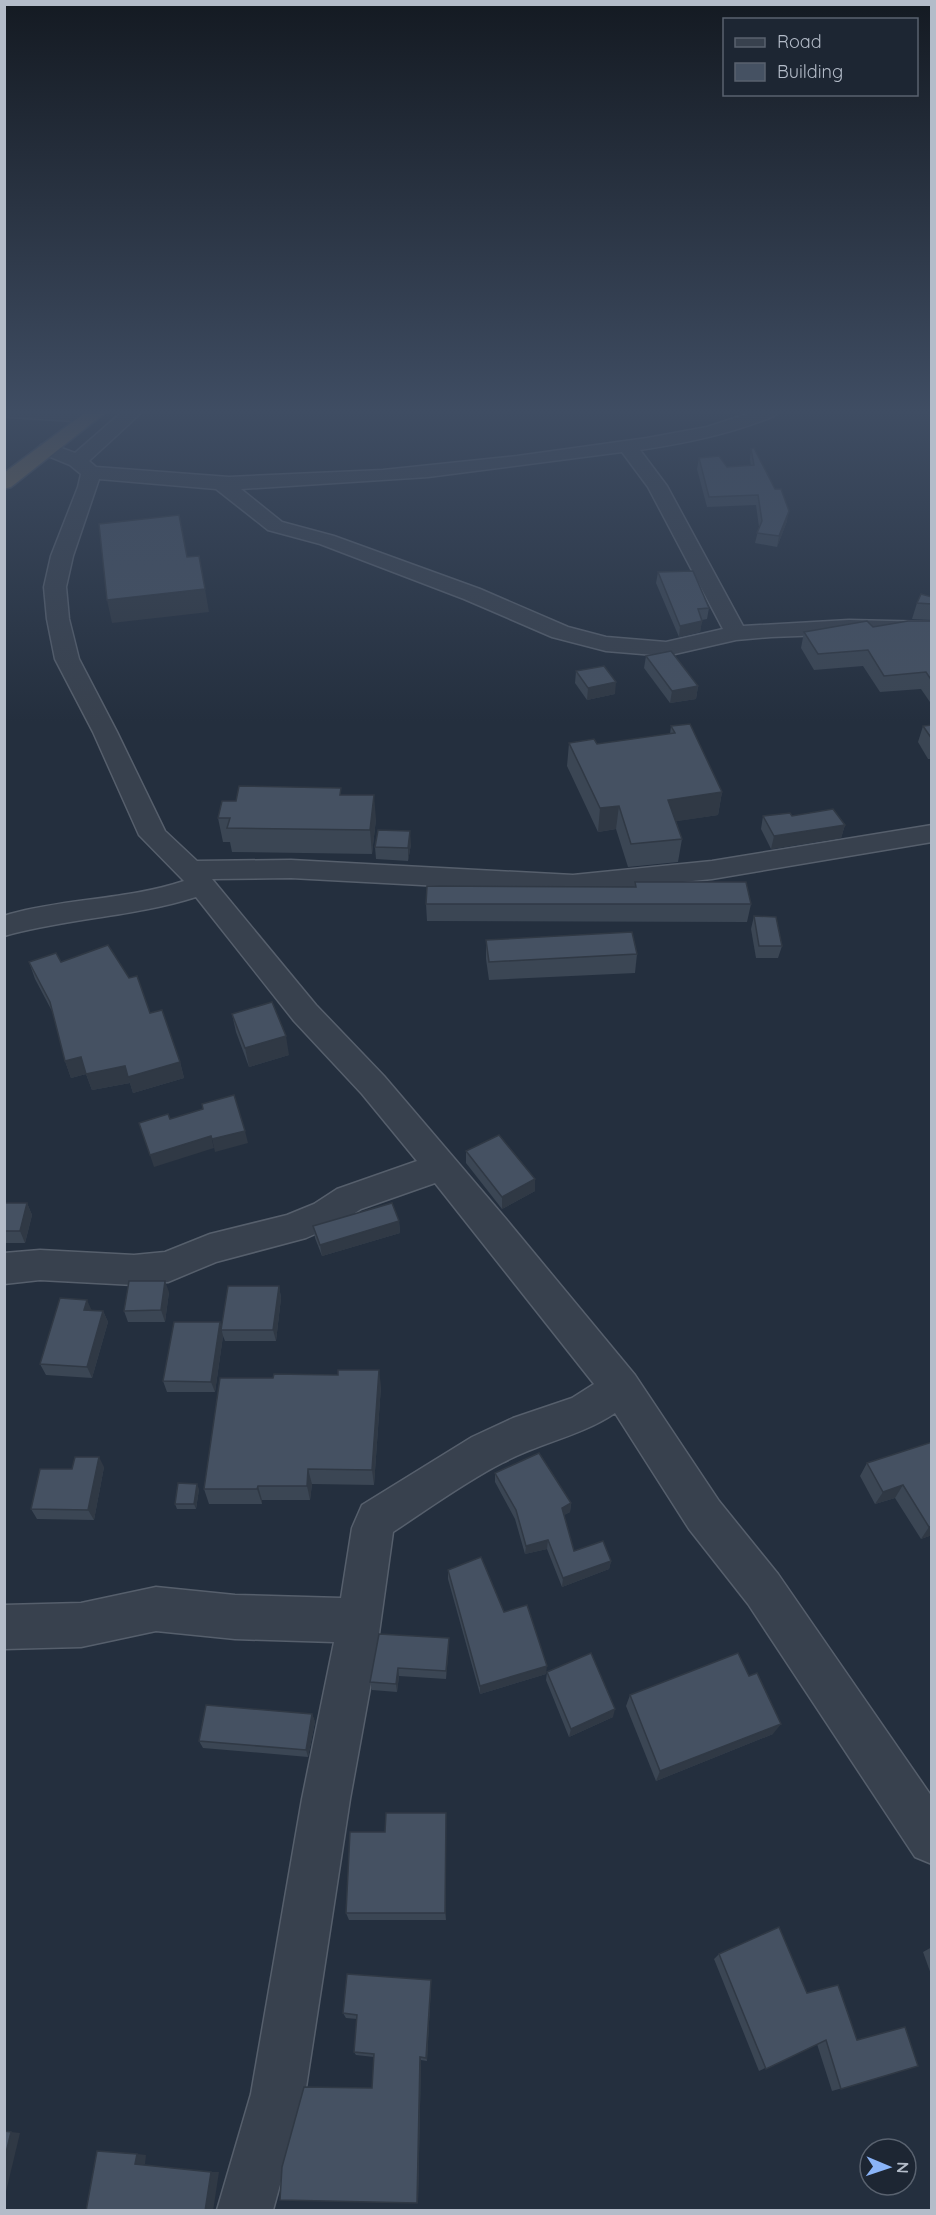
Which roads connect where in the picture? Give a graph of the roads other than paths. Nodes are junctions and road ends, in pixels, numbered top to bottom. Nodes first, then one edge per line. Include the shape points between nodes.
1 (77, 515) edge
2 (262, 515) edge
3 (673, 515) edge
4 (932, 629) edge
5 (736, 633) junction
6 (932, 833) edge
7 (196, 878) junction
8 (4, 926) edge
9 (440, 1166) junction
10 (4, 1269) edge
11 (621, 1388) junction
12 (359, 1621) junction
13 (4, 1627) edge
14 (932, 1840) edge
15 (245, 2211) edge

1 - 7 street via 55,587 67,659 153,836
2 - 5 street via 275,526 327,540 472,594 560,632 627,647 666,650
3 - 5 street
4 - 5 street via 822,627
6 - 7 street via 712,870 573,884 291,869
7 - 8 street via 161,899 64,912
7 - 9 street via 304,1013 373,1085
9 - 10 street via 349,1199 293,1228 210,1250 168,1267 134,1270 40,1265
9 - 11 street
11 - 12 street via 584,1412 486,1450 377,1520
11 - 14 street via 704,1515 763,1589
12 - 13 street via 235,1617 156,1609 81,1625
12 - 15 street via 278,2094

